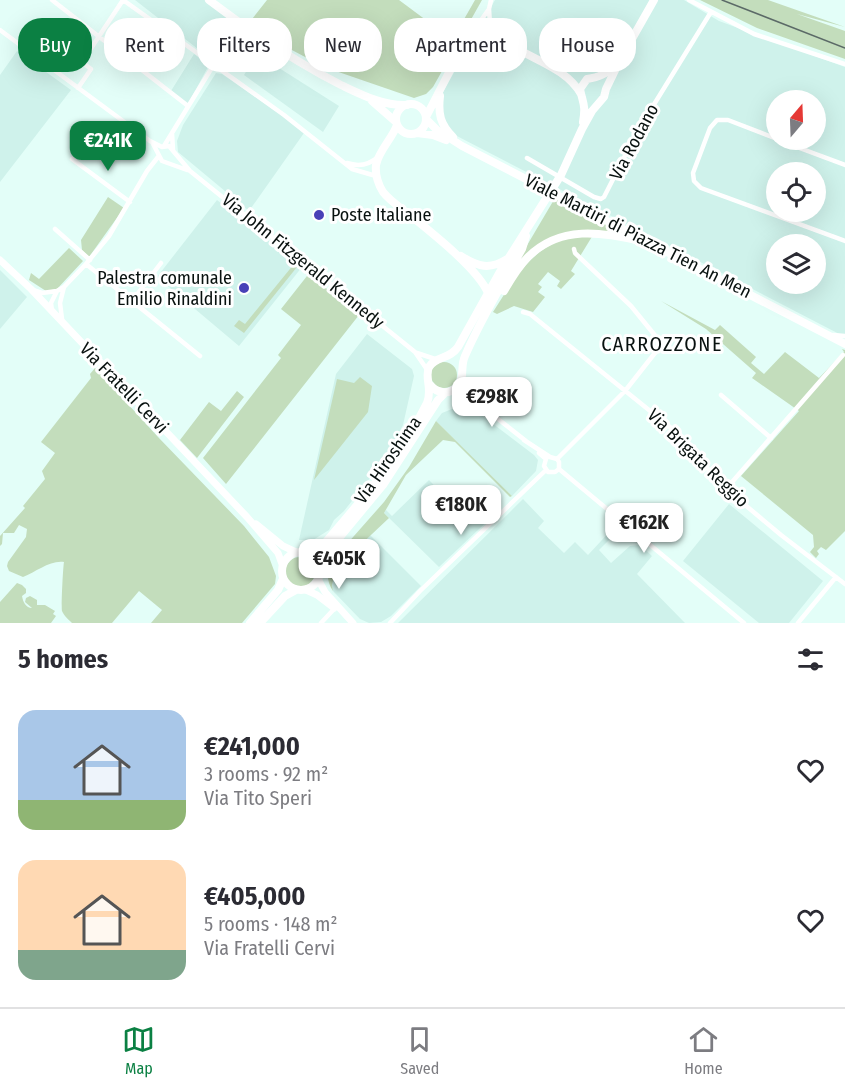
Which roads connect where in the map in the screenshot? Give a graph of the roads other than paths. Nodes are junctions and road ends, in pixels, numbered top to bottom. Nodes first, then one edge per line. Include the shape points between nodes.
1 (52, 0) edge
2 (123, 0) edge
3 (209, 0) edge
4 (491, 0) edge
5 (654, 0) edge
6 (689, 0) edge
7 (489, 9) junction
8 (711, 12) junction
9 (231, 17) edge
10 (483, 18) edge
11 (490, 18) edge
12 (0, 30) edge
13 (636, 32) edge
14 (99, 37) junction
15 (92, 47) edge
16 (197, 54) edge
17 (527, 55) edge
18 (292, 59) edge
19 (845, 64) edge
20 (89, 72) edge
21 (209, 72) edge
22 (222, 72) edge
23 (450, 72) edge
24 (608, 72) edge
25 (614, 72) edge
26 (58, 73) joint
27 (565, 76) junction
28 (587, 79) junction
29 (597, 79) junction
30 (78, 88) junction
31 (440, 89) junction
32 (606, 89) junction
33 (363, 95) junction
34 (583, 97) junction
35 (599, 102) junction
36 (406, 105) junction
37 (188, 106) junction
38 (417, 106) junction
39 (426, 118) junction
40 (397, 123) junction
41 (582, 129) junction
42 (172, 133) junction
43 (406, 133) junction
44 (416, 133) junction
45 (766, 135) edge
46 (389, 142) junction
47 (462, 146) junction
48 (806, 150) edge
49 (173, 152) junction
50 (162, 154) junction
51 (380, 155) junction
52 (527, 158) dead end
53 (72, 159) dead end
54 (344, 162) junction
55 (845, 165) edge
56 (190, 171) junction
57 (376, 176) junction
58 (130, 202) junction
59 (529, 227) junction
60 (55, 229) dead end
61 (845, 241) edge
62 (445, 244) junction
63 (652, 244) junction
64 (574, 249) dead end
65 (509, 258) junction
66 (0, 260) edge
67 (88, 262) junction
68 (161, 263) dead end
69 (64, 287) junction
70 (31, 289) junction
71 (57, 291) junction
72 (488, 293) junction
73 (132, 301) junction
74 (52, 312) junction
75 (523, 312) dead end
76 (484, 319) junction
77 (64, 325) junction
78 (828, 334) junction
79 (845, 336) edge
80 (845, 344) edge
81 (415, 352) junction
82 (843, 355) dead end
83 (200, 356) dead end
84 (441, 359) junction
85 (461, 369) junction
86 (428, 371) junction
87 (461, 379) junction
88 (430, 384) junction
89 (626, 391) junction
90 (449, 392) junction
91 (721, 395) dead end
92 (474, 400) junction
93 (771, 438) junction
94 (548, 458) junction
95 (557, 459) junction
96 (559, 469) junction
97 (546, 470) junction
98 (726, 489) junction
99 (247, 517) junction
100 (296, 552) junction
101 (309, 554) junction
102 (282, 564) junction
103 (319, 566) junction
104 (836, 577) junction
105 (283, 579) junction
106 (318, 579) junction
107 (845, 584) edge
108 (296, 590) junction
109 (306, 590) junction
110 (335, 608) junction
111 (342, 612) junction
112 (391, 621) edge
113 (250, 623) edge
114 (260, 623) edge
115 (321, 623) edge
116 (353, 623) edge
117 (385, 623) edge
118 (744, 623) edge
119 (798, 623) edge

1 - 14 street
2 - 14 street
2 - 16 street
3 - 9 main road
4 - 7 street
5 - 13 main road
6 - 8 street
7 - 10 street
7 - 11 street
8 - 19 street via 754,34
8 - 52 street, Via Rodano via 637,132 604,197 594,197
12 - 26 street
14 - 15 street
14 - 37 street
17 - 27 main road
18 - 33 main road
20 - 30 street
21 - 37 street
22 - 54 street
23 - 31 main road
24 - 29 main road
25 - 32 main road
26 - 30 street
27 - 28 main road
27 - 34 main road
28 - 29 main road
28 - 34 main road via 582,85
29 - 32 main road
30 - 50 street
31 - 38 main road via 428,102
31 - 39 main road
31 - 47 main road via 440,118
32 - 35 main road
33 - 36 main road via 396,106
33 - 40 main road
34 - 35 main road via 592,103
34 - 41 main road
35 - 41 main road
36 - 38 main road
36 - 40 main road via 397,113
37 - 42 street
38 - 39 main road, Viale Martiri di Piazza Tien An Men
39 - 44 main road via 424,127
39 - 47 main road, Viale Martiri di Piazza Tien An Men
40 - 43 main road
40 - 46 main road
41 - 59 main road via 570,158
42 - 49 street
42 - 50 street
43 - 44 main road, Viale Martiri di Piazza Tien An Men
43 - 46 main road
44 - 47 main road, Viale Martiri di Piazza Tien An Men
45 - 61 street via 728,120 717,120 710,128 694,171 696,183 703,189
46 - 51 main road
47 - 63 main road, Viale Martiri di Piazza Tien An Men
48 - 55 street
49 - 50 street via 169,146
49 - 50 street via 172,159
49 - 56 street, Via John Fitzgerald Kennedy
50 - 56 street, Via John Fitzgerald Kennedy
50 - 58 street via 147,171
51 - 54 street via 360,166
51 - 57 main road
53 - 58 street
54 - 57 street via 352,169
56 - 81 street, Via John Fitzgerald Kennedy
57 - 62 main road via 390,199
58 - 67 street
59 - 65 main road
59 - 76 main road via 522,249
60 - 67 street
62 - 65 main road via 481,267 494,266
62 - 72 main road
63 - 76 main road via 594,232 550,242 523,263
63 - 78 main road, Viale Martiri di Piazza Tien An Men
64 - 89 street via 631,306 662,344
65 - 72 main road
66 - 70 main road, Via Fratelli Cervi
67 - 69 street
67 - 73 street
68 - 73 street
69 - 71 street
69 - 77 street via 60,303
70 - 71 street via 42,293
70 - 74 main road, Via Fratelli Cervi
71 - 74 street via 51,303
72 - 84 main road via 456,351
73 - 83 street
74 - 77 main road, Via Fratelli Cervi
75 - 89 street, Via Brigata Reggio
76 - 85 main road
77 - 99 main road, Via Fratelli Cervi
78 - 79 street
78 - 80 main road, Viale Martiri di Piazza Tien An Men
81 - 84 street, Via John Fitzgerald Kennedy
81 - 86 street, Via John Fitzgerald Kennedy
82 - 93 street
84 - 85 main road via 454,361
84 - 86 main road
85 - 87 main road
86 - 88 main road, Via Hiroshima
87 - 90 main road, Via Hiroshima
87 - 92 street
88 - 90 main road via 436,391
88 - 101 main road, Via Hiroshima via 427,402 393,459 319,550
89 - 95 street
89 - 98 street, Via Brigata Reggio via 670,427
90 - 92 street
90 - 103 main road, Via Hiroshima via 438,400 383,485
91 - 93 street
92 - 94 street
93 - 98 street
94 - 95 street
94 - 97 street
95 - 96 street
96 - 97 street
96 - 118 street
97 - 112 street
98 - 104 street, Via Brigata Reggio
99 - 100 main road, Via Fratelli Cervi
99 - 102 main road, Via Fratelli Cervi via 278,553
100 - 101 main road, Via Fratelli Cervi
100 - 102 main road
101 - 103 main road
102 - 105 main road, Via Fratelli Cervi
103 - 106 main road
104 - 107 street, Via Brigata Reggio
104 - 119 street
105 - 108 main road
105 - 113 main road
106 - 109 main road
106 - 111 main road
108 - 109 main road
108 - 114 main road via 285,596
109 - 110 main road
110 - 111 main road
110 - 115 street
111 - 116 main road
112 - 117 street

